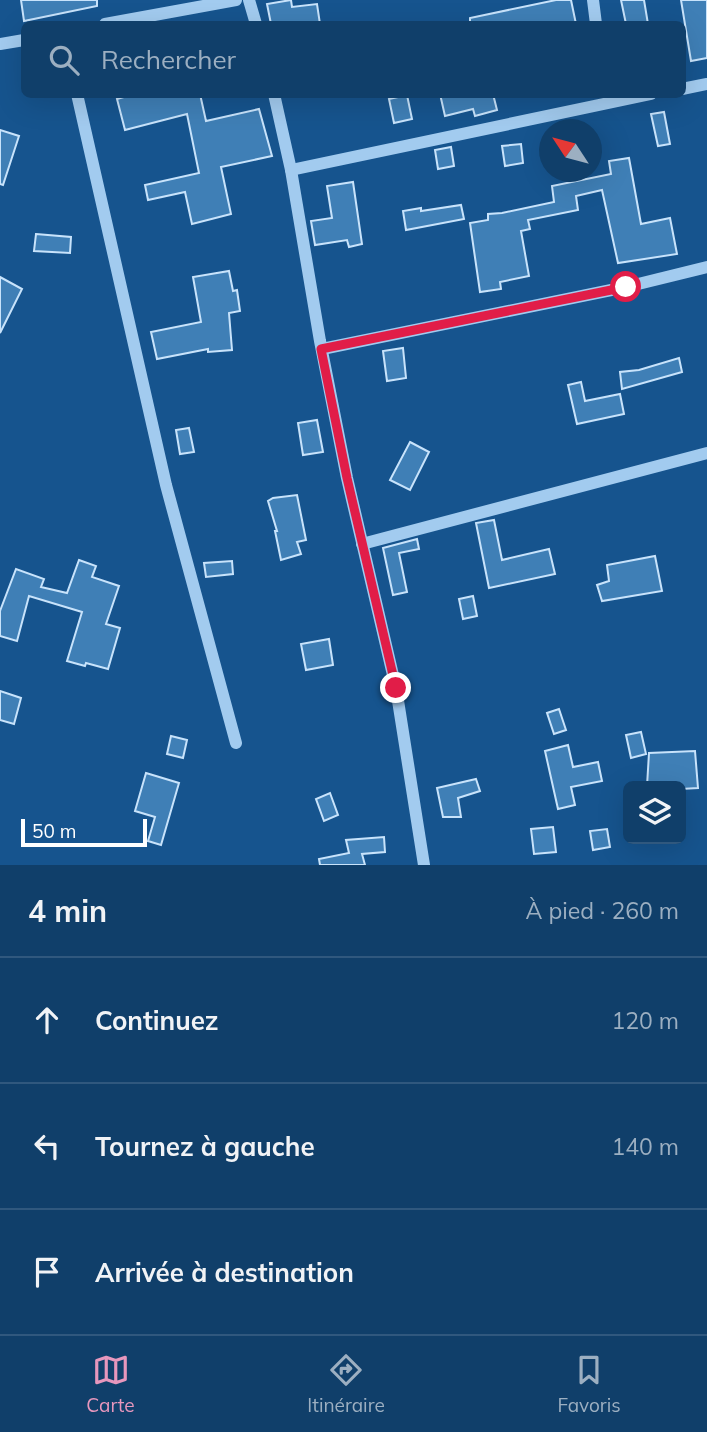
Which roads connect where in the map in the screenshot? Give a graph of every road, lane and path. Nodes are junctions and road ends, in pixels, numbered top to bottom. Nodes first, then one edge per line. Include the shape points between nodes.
1 (236, 0) edge
2 (249, 0) edge
3 (593, 0) edge
4 (121, 21) edge
5 (255, 21) edge
6 (596, 21) edge
7 (21, 40) edge
8 (0, 44) edge
9 (707, 84) edge
10 (686, 88) edge
11 (78, 98) edge
12 (275, 98) edge
13 (607, 99) edge
14 (291, 170) junction
15 (707, 267) edge
16 (321, 349) junction
17 (707, 453) edge
18 (362, 544) junction
19 (236, 743) dead end
20 (424, 865) edge

1 - 4 street
2 - 5 street
3 - 6 street
7 - 8 street
9 - 10 street
11 - 19 street via 166,485
12 - 14 street
13 - 14 street
14 - 16 street
15 - 16 street
16 - 18 street
17 - 18 street
18 - 20 street via 396,688

